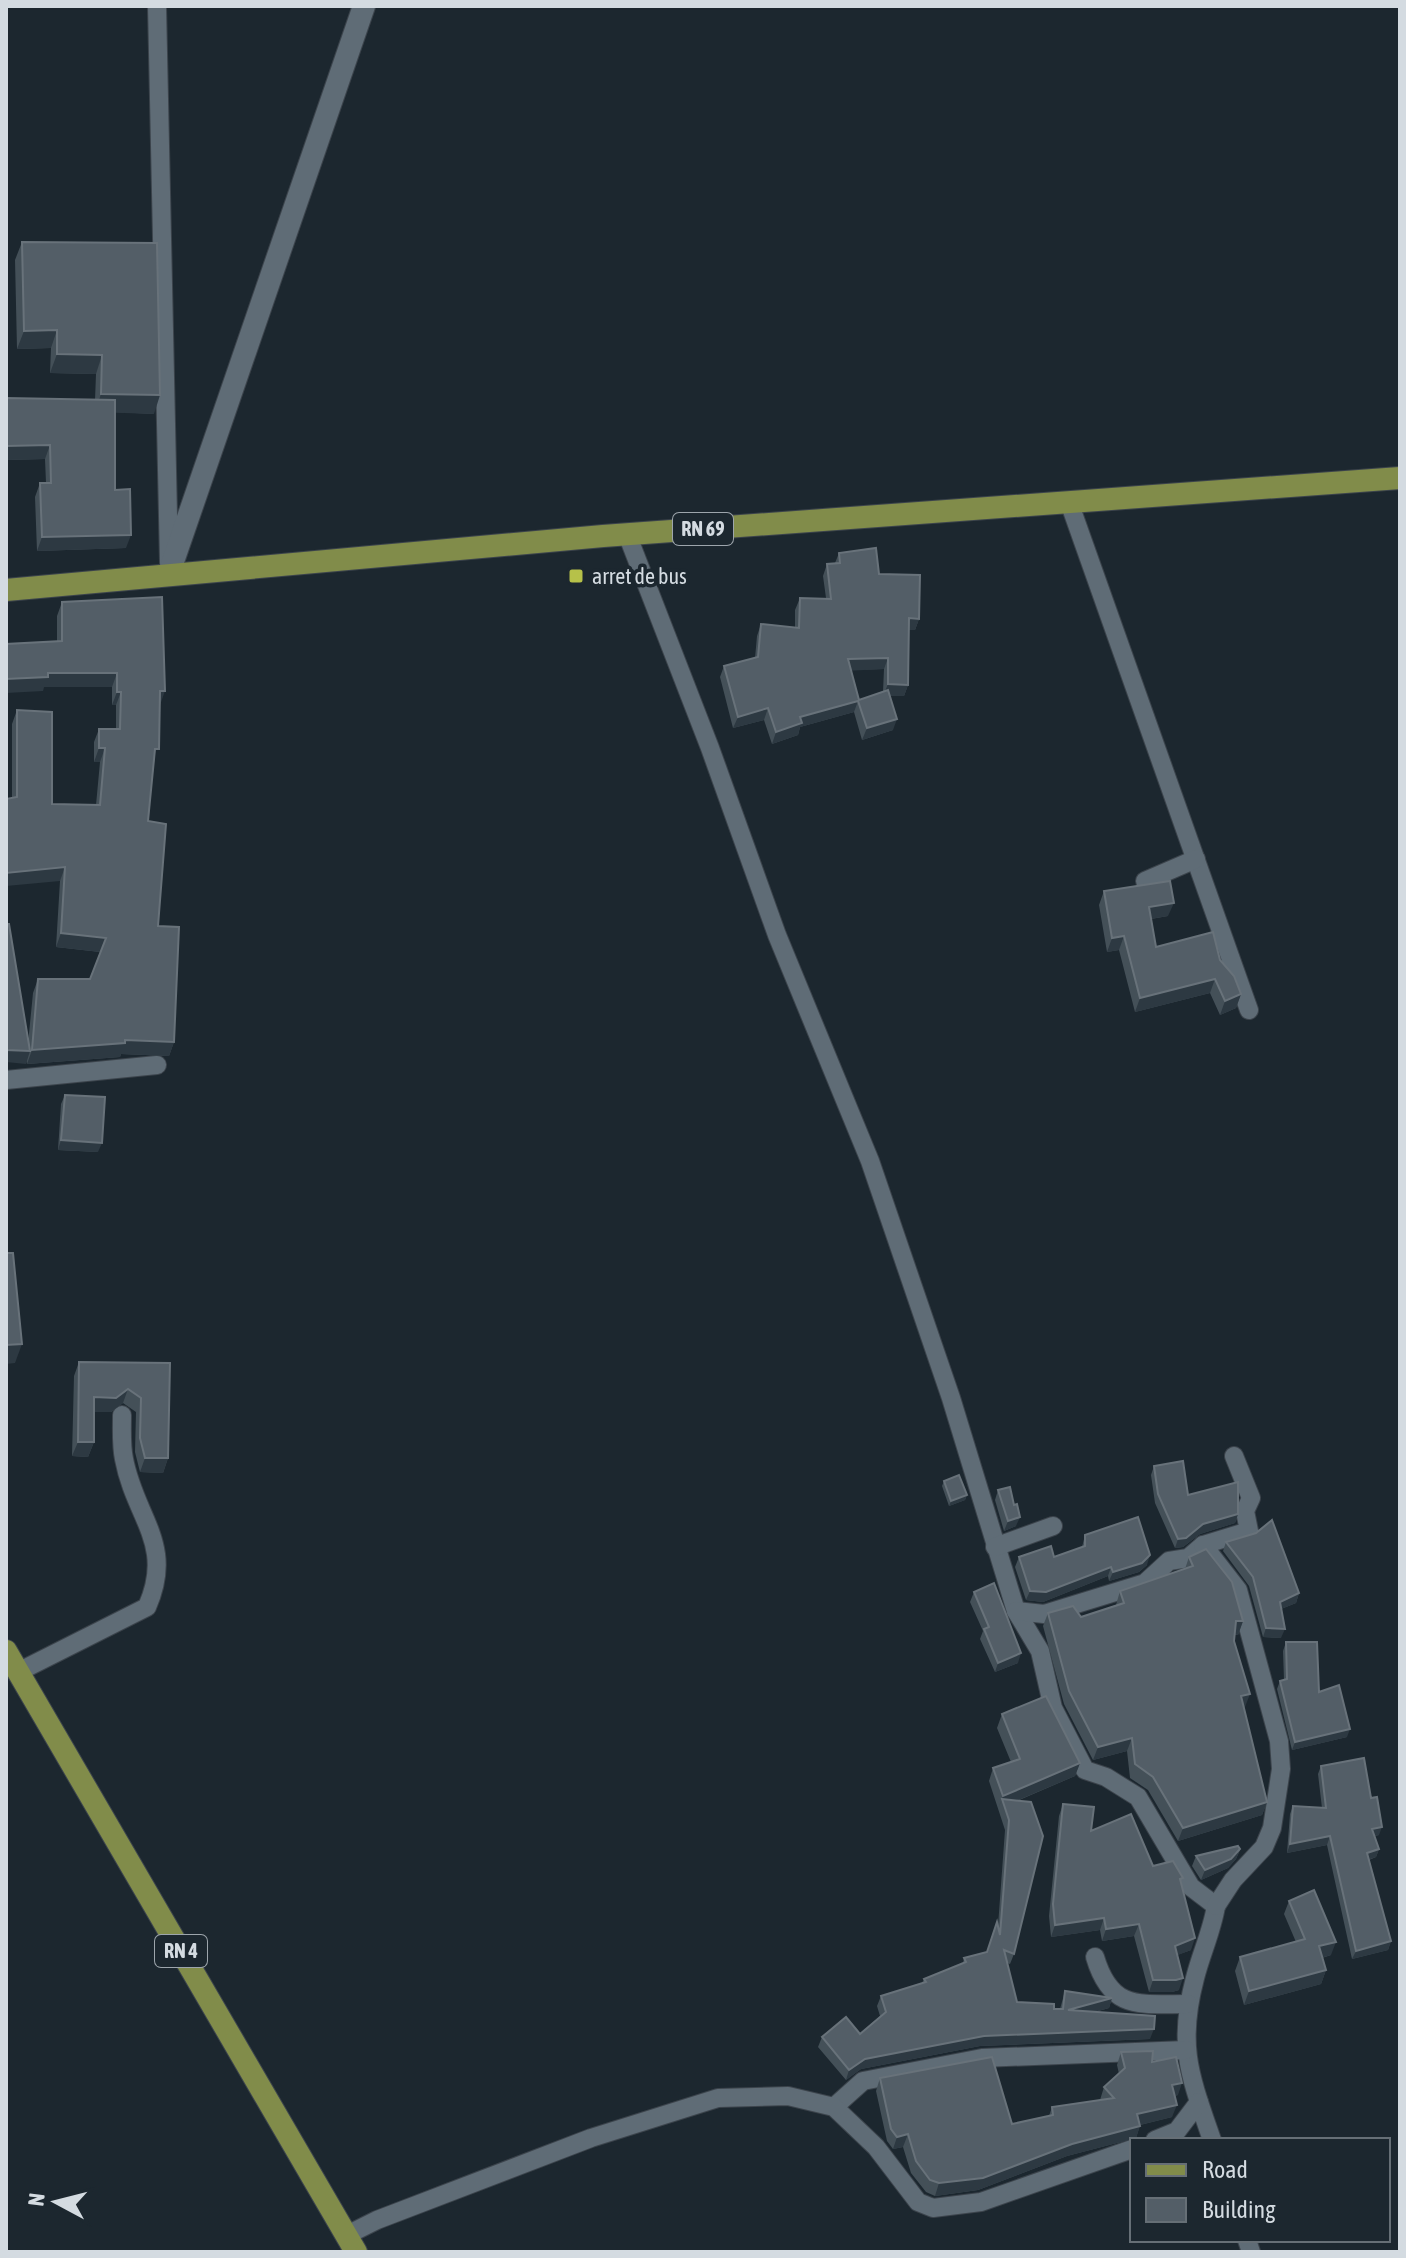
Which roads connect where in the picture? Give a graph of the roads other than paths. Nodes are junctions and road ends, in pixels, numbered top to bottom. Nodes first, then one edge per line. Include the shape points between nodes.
1 (157, 6) edge
2 (364, 6) edge
3 (1400, 478) edge
4 (1069, 502) junction
5 (627, 534) junction
6 (169, 573) junction
7 (6, 590) edge
8 (1196, 859) junction
9 (1145, 881) edge
10 (1249, 1010) dead end
11 (157, 1065) dead end
12 (6, 1080) edge
13 (122, 1415) dead end
14 (1234, 1456) dead end
15 (1053, 1526) dead end
16 (1203, 1545) junction
17 (995, 1547) junction
18 (1016, 1611) junction
19 (6, 1651) edge
20 (18, 1672) junction
21 (1216, 1906) junction
22 (1095, 1957) dead end
23 (1188, 2004) junction
24 (1186, 2050) junction
25 (1199, 2102) junction
26 (834, 2107) junction
27 (1160, 2138) edge
28 (1211, 2138) edge
29 (1130, 2150) edge
30 (352, 2244) edge

1 - 6 street
2 - 6 main road
3 - 4 main road, RN 69
4 - 5 main road, RN 69
4 - 8 street
5 - 6 main road, RN 69
5 - 17 street via 777,935 870,1161 951,1398
6 - 7 main road, RN 69
8 - 9 street
8 - 10 street
11 - 12 street
13 - 20 street via 123,1458 152,1537 159,1565 156,1585 147,1607
14 - 16 street via 1251,1498 1245,1511 1249,1531
15 - 17 street
16 - 18 street via 1188,1558 1169,1561 1145,1583 1044,1614
16 - 21 street via 1238,1590 1279,1741 1281,1769 1264,1847
17 - 18 street
18 - 21 street via 1040,1651 1053,1708 1085,1770 1138,1797 1191,1887
19 - 20 main road, RN 4
20 - 30 main road, RN 4
21 - 23 street
22 - 23 street via 1103,1983 1129,2002
23 - 24 street
24 - 25 street
24 - 26 street via 982,2058 863,2081
25 - 27 street via 1177,2131
25 - 28 street
26 - 29 street via 876,2147 918,2202 933,2208 981,2202
26 - 30 street via 788,2096 718,2098 591,2138 377,2220

